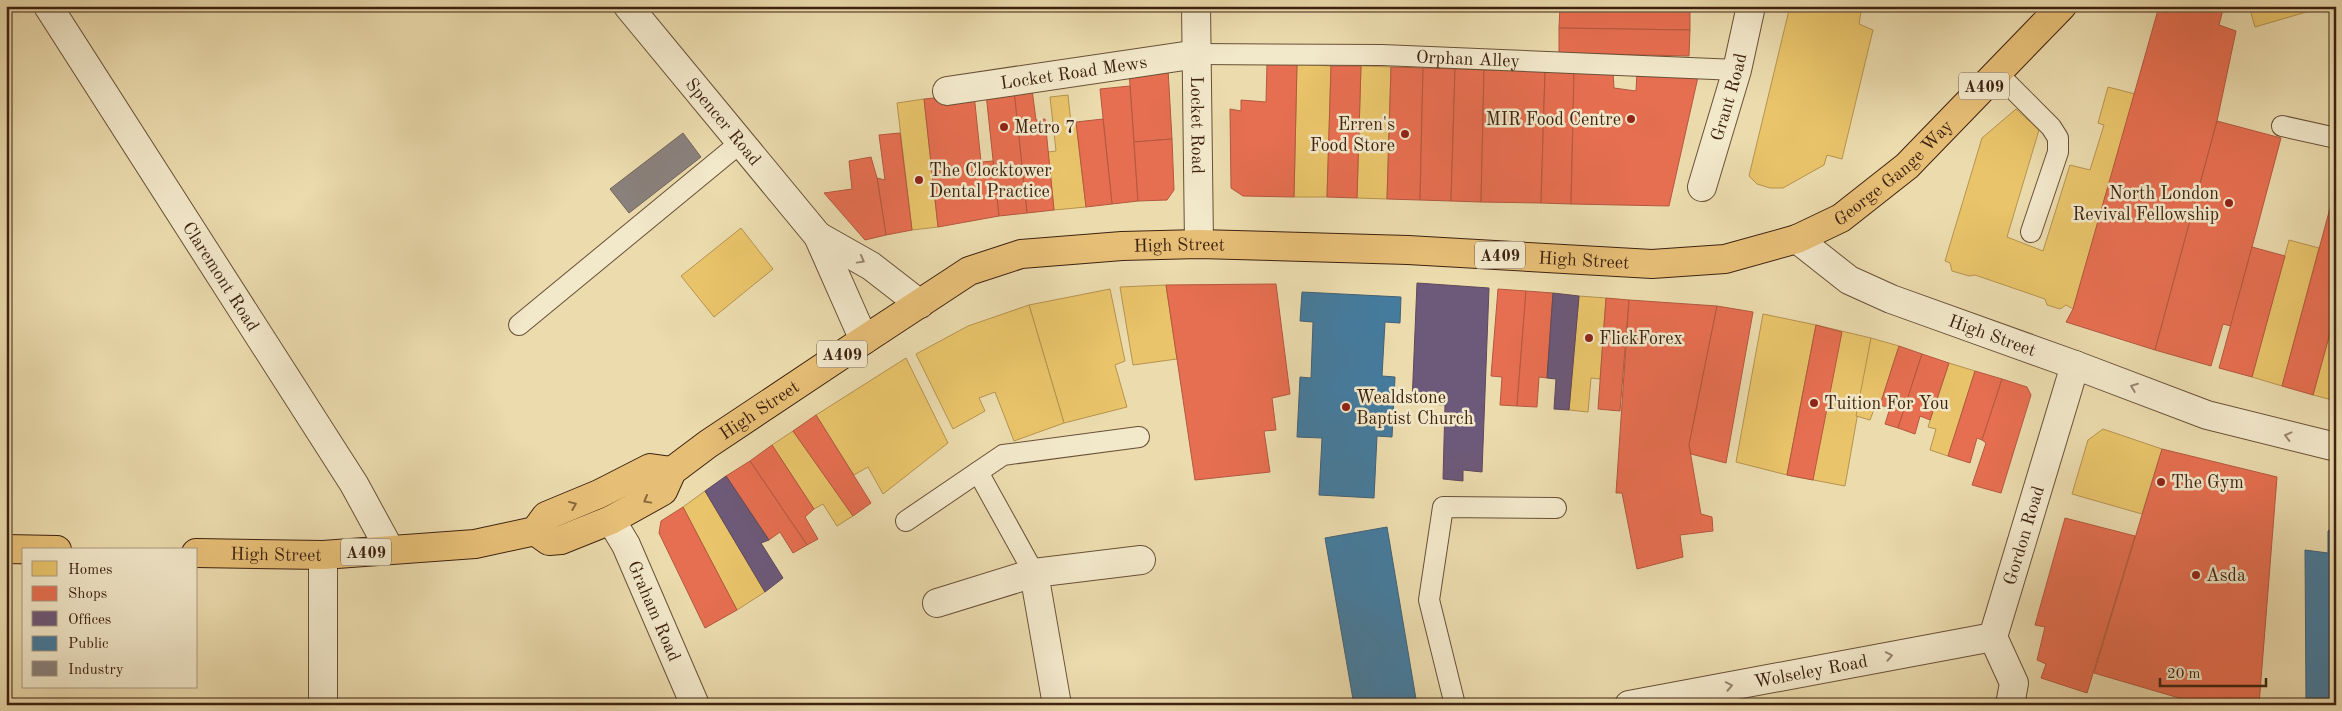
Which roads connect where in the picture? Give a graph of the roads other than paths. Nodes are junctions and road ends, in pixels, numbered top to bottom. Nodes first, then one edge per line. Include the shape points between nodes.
1 (48, 6) edge
2 (628, 6) edge
3 (1196, 6) edge
4 (1750, 6) edge
5 (2062, 6) edge
6 (1198, 54) junction
7 (1737, 70) junction
8 (1998, 73) junction
9 (947, 91) dead end
10 (2282, 126) dead end
11 (2336, 138) edge
12 (740, 143) junction
13 (1702, 187) dead end
14 (2031, 232) dead end
15 (818, 236) junction
16 (1797, 239) junction
17 (1199, 244) junction
18 (920, 304) junction
19 (518, 325) dead end
20 (864, 340) junction
21 (2075, 364) junction
22 (1139, 436) dead end
23 (2336, 447) edge
24 (672, 471) junction
25 (978, 472) junction
26 (1556, 508) dead end
27 (611, 520) junction
28 (906, 521) dead end
29 (535, 531) junction
30 (6, 549) edge
31 (22, 549) edge
32 (390, 550) junction
33 (198, 553) edge
34 (323, 555) junction
35 (1141, 560) dead end
36 (1034, 573) junction
37 (936, 603) dead end
38 (1993, 636) junction
39 (2016, 697) edge
40 (688, 702) edge
41 (324, 705) edge
42 (1057, 705) edge
43 (1455, 705) edge
44 (1629, 705) edge

1 - 32 street, Claremont Road via 354,484
2 - 12 street, Spencer Road
3 - 6 street, Locket Road
4 - 7 street, Grant Road
5 - 8 main road, George Gange Way / A409
6 - 7 lane, Orphan Alley via 1392,55
6 - 9 street, Locket Road Mews
6 - 17 street, Locket Road
7 - 13 street, Grant Road
8 - 14 lane via 2058,138 2058,152
8 - 16 main road, George Gange Way / A409 via 1887,183 1840,218
10 - 11 lane
12 - 15 street, Spencer Road
12 - 19 lane
15 -> 18 street, Spencer Road via 872,266
15 - 20 street, Spencer Road
16 - 17 main road, High Street / A409 via 1725,259 1652,264 1408,250
16 - 21 street, High Street via 1849,280 1891,300
17 - 18 main road, High Street / A409 via 1021,254 969,271
18 - 20 main road, High Street / A409
20 - 24 main road, High Street / A409
23 -> 21 street, High Street via 2208,416
21 - 38 street, Gordon Road
22 - 25 lane via 1003,455
24 -> 27 main road, High Street / A409 via 664,491
29 -> 24 main road via 546,516 600,494 650,468
25 - 28 lane
25 - 36 lane
26 - 43 lane via 1443,507 1429,600
27 - 29 main road, High Street / A409 via 554,542
27 - 40 street, Graham Road via 626,545
29 - 32 main road, High Street / A409 via 476,544
30 - 31 main road
32 - 34 main road, High Street / A409
33 - 34 main road, High Street / A409
34 - 41 street
35 - 36 street
36 - 37 street
36 - 42 street
38 - 39 street
44 -> 38 street, Wolseley Road

